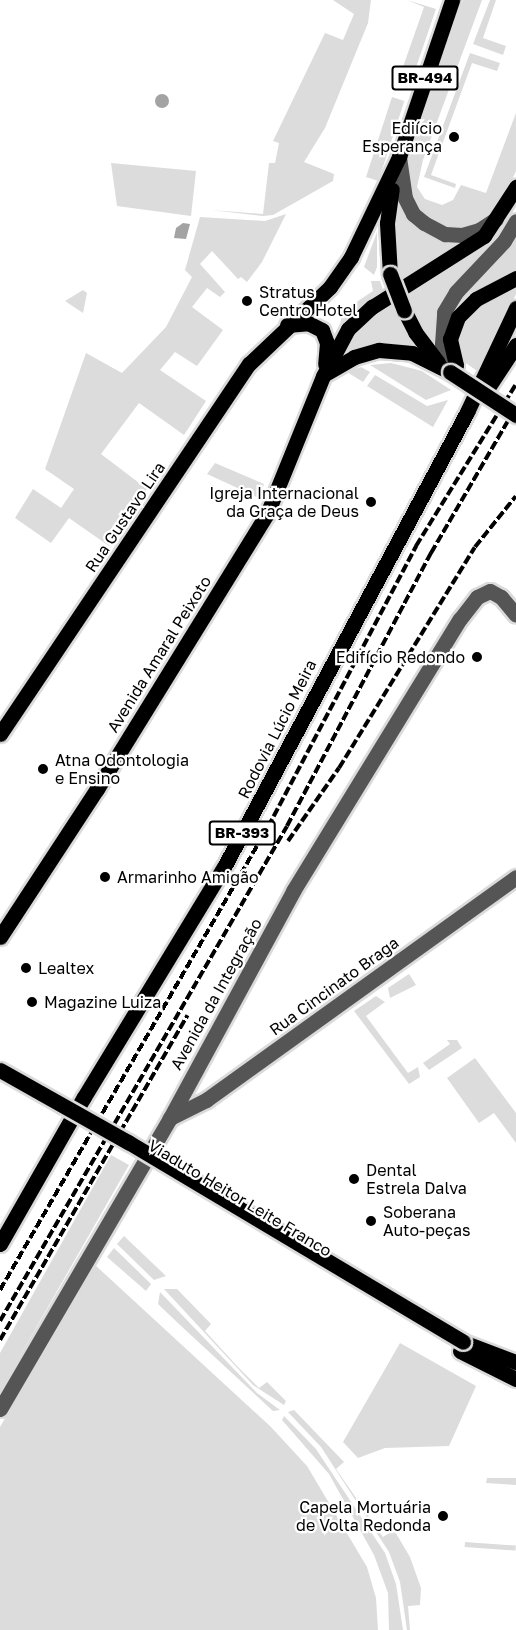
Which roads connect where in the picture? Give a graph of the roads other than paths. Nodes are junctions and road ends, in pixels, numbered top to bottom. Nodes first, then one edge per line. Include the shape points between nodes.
1 (452, 0) edge
2 (399, 157) junction
3 (516, 187) edge
4 (502, 212) junction
5 (516, 221) edge
6 (516, 278) edge
7 (516, 308) edge
8 (287, 325) junction
9 (516, 345) edge
10 (453, 368) junction
11 (323, 376) junction
12 (516, 404) edge
13 (467, 412) junction
14 (516, 415) edge
15 (516, 615) edge
16 (2, 731) edge
17 (516, 877) edge
18 (0, 937) edge
19 (0, 1070) edge
20 (0, 1081) edge
21 (187, 1085) junction
22 (206, 1100) junction
23 (170, 1118) junction
24 (0, 1244) edge
25 (462, 1346) junction
26 (516, 1362) edge
27 (516, 1379) edge
28 (0, 1409) edge

1 - 2 main road, BR-494
2 - 4 street via 403,191 410,209 437,231 467,234 485,227
2 - 8 main road, Rua Gustavo Lira via 357,247 330,287
2 - 10 main road, BR-494, bridge via 387,215 390,274 422,343
3 - 4 main road
4 - 11 main road via 479,240 359,317 340,341
5 - 10 street via 504,241 446,308 441,338
6 - 10 main road via 476,299 462,312 451,332
7 - 13 main road, Rodovia Lúcio Meira / BR-393
8 - 11 main road via 308,323 324,333 327,347
8 - 16 main road, Rua Gustavo Lira via 249,364
9 - 13 main road, Rodovia Lúcio Meira / BR-393 via 492,384
10 - 11 main road via 412,354 379,350 354,357
10 - 12 main road
10 - 14 main road, bridge
11 - 18 main road, Avenida Amaral Peixoto via 267,514 97,789
13 - 24 main road, Rodovia Lúcio Meira / BR-393 via 224,867
15 - 21 street, Avenida da Integração via 501,597 490,591 472,602 293,891
17 - 22 street, Rua Cincinato Braga
19 - 25 main road, bridge via 128,1142
20 - 25 main road, Viaduto Heitor Leite Franco
21 - 22 street via 188,1097
21 - 23 street, Avenida da Integração
22 - 23 street, Rua Cincinato Braga
23 - 28 street, Avenida da Integração
25 - 26 main road
25 - 27 main road

